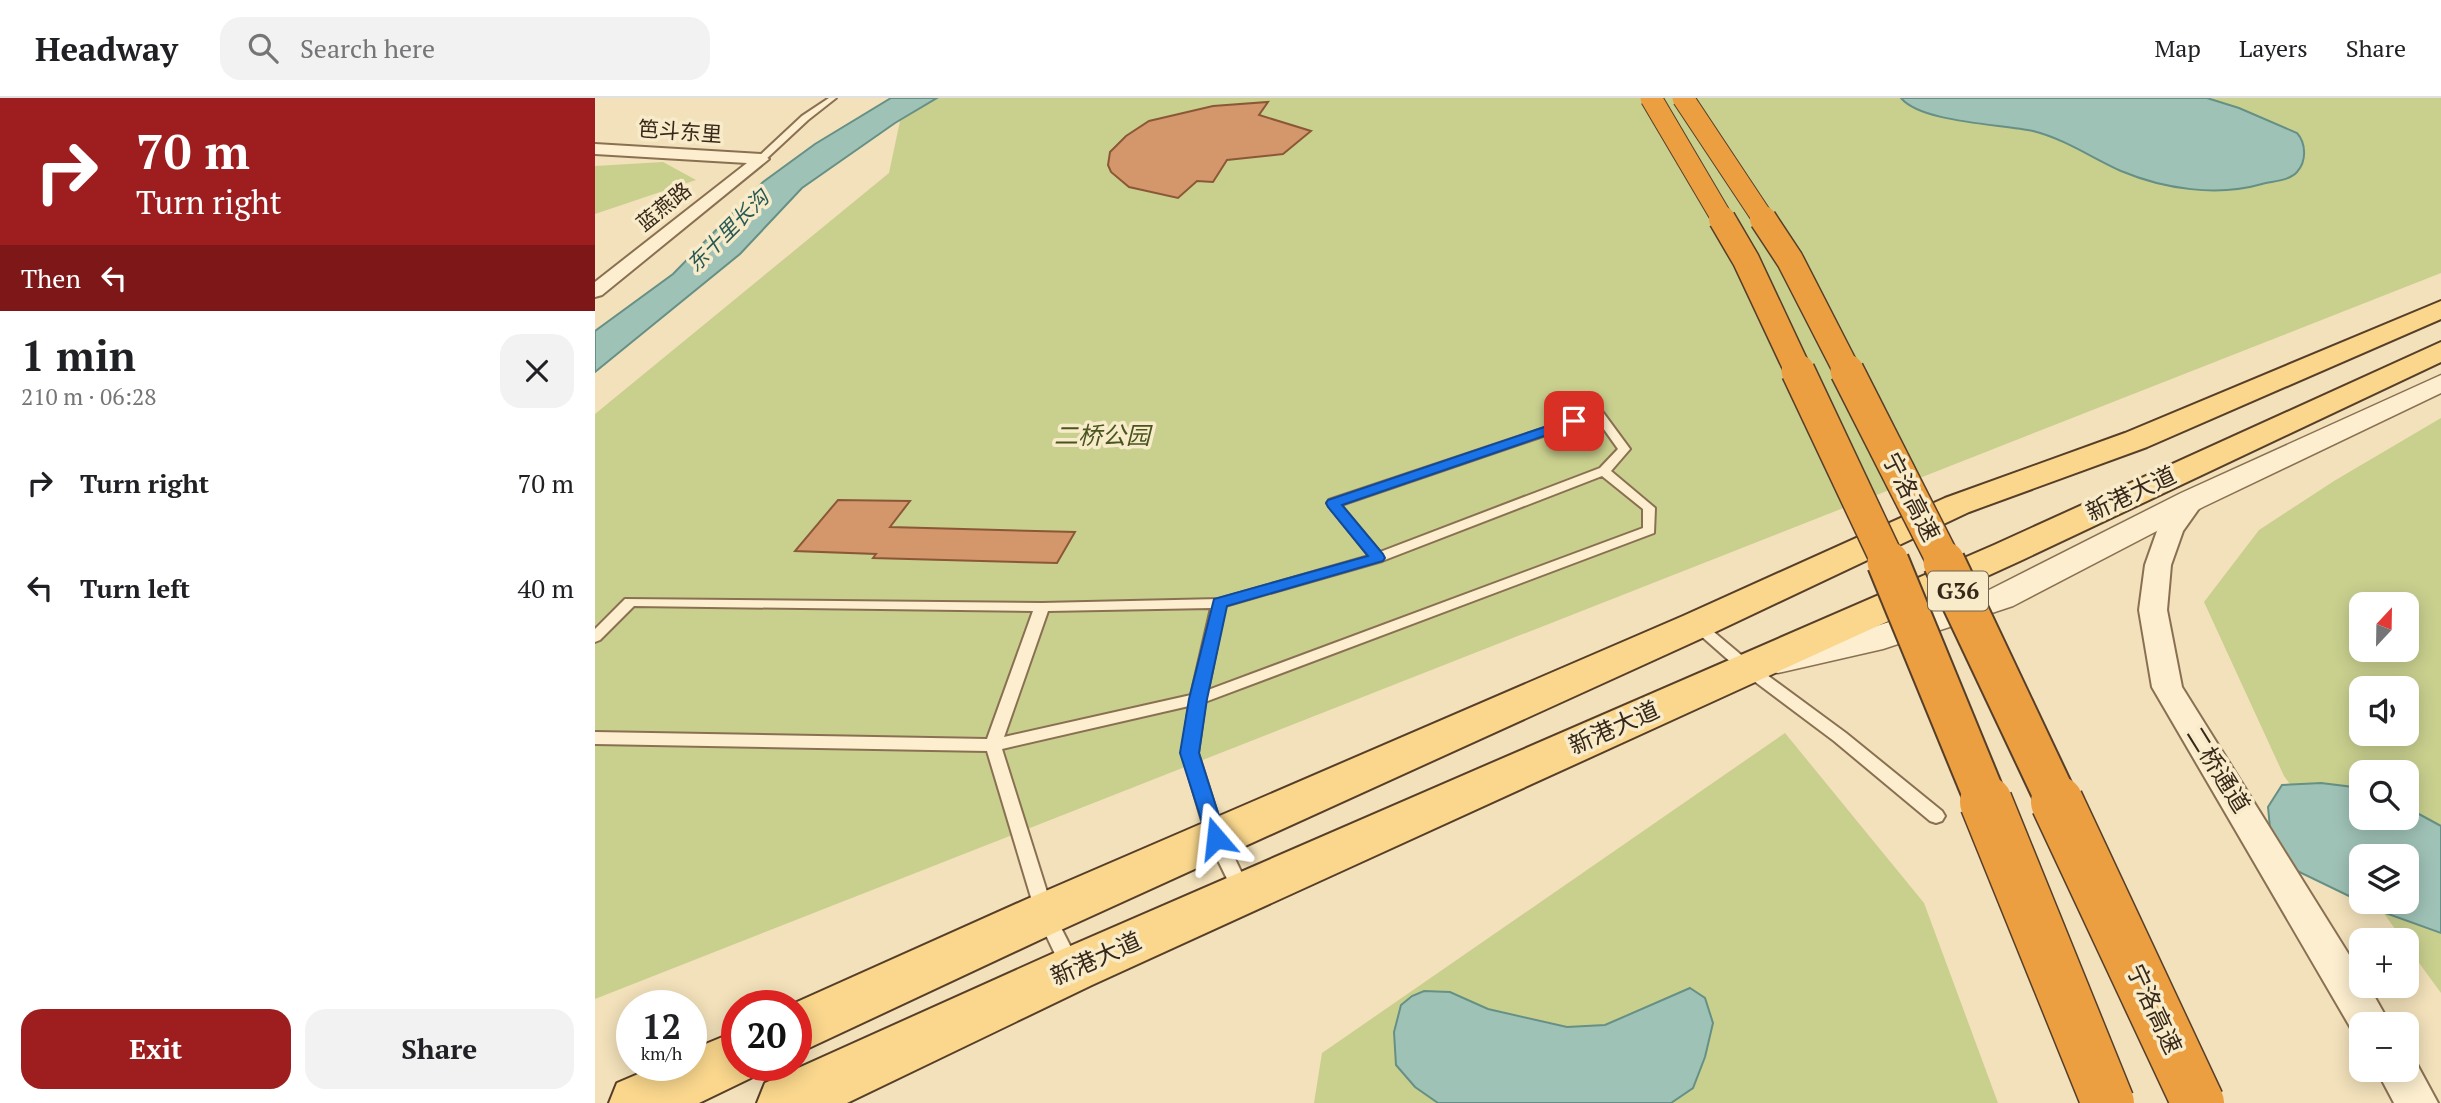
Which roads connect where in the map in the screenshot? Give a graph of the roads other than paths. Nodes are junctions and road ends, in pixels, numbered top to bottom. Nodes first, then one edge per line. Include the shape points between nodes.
1 (833, 98) edge
2 (1651, 98) edge
3 (1683, 98) edge
4 (595, 149) edge
5 (761, 159) junction
6 (595, 291) edge
7 (2441, 309) edge
8 (2441, 351) edge
9 (2441, 383) edge
10 (1604, 471) junction
11 (2192, 500) junction
12 (1377, 558) junction
13 (1219, 603) junction
14 (1042, 607) junction
15 (1697, 625) junction
16 (595, 636) edge
17 (1747, 668) junction
18 (1198, 699) junction
19 (595, 738) edge
20 (993, 745) junction
21 (1936, 816) dead end
22 (1216, 838) junction
23 (1243, 893) junction
24 (1045, 914) junction
25 (1073, 969) junction
26 (2363, 1012) edge
27 (812, 1022) edge
28 (721, 1064) edge
29 (2405, 1082) edge
30 (638, 1103) edge
31 (786, 1103) edge
32 (2108, 1103) edge
33 (2198, 1103) edge
34 (2417, 1103) edge

1 - 5 lane
2 - 32 highway, 宁洛高速 / G36, bridge via 1746,260 1901,590
3 - 33 highway, 宁洛高速 / G36, bridge via 1790,260 1950,573
4 - 5 street, 笆斗东里
5 - 6 street, 蓝燕路
7 - 15 main road, 新港大道 via 2136,440 1957,505
8 - 17 main road, 新港大道
9 - 11 street
10 - 12 lane
10 - 12 lane via 1624,449 1598,412 1333,503
10 - 18 lane via 1649,508 1649,530
11 - 17 street via 2001,598 1870,641
11 - 26 street, 二桥通道 via 2170,531 2158,565 2153,610 2167,687
12 - 13 lane
13 - 14 lane
13 - 18 lane
14 - 16 lane via 630,603
14 - 20 lane
15 - 17 lane
15 - 22 main road, 新港大道
17 - 21 lane
17 - 23 main road, 新港大道
18 - 20 lane
18 - 22 lane via 1190,753
19 - 20 lane
20 - 24 lane
22 - 23 lane
22 - 24 main road, 新港大道
23 - 25 main road, 新港大道
24 - 25 lane
24 - 27 main road, 新港大道
25 - 31 main road, 新港大道
28 - 30 main road
29 - 34 street

